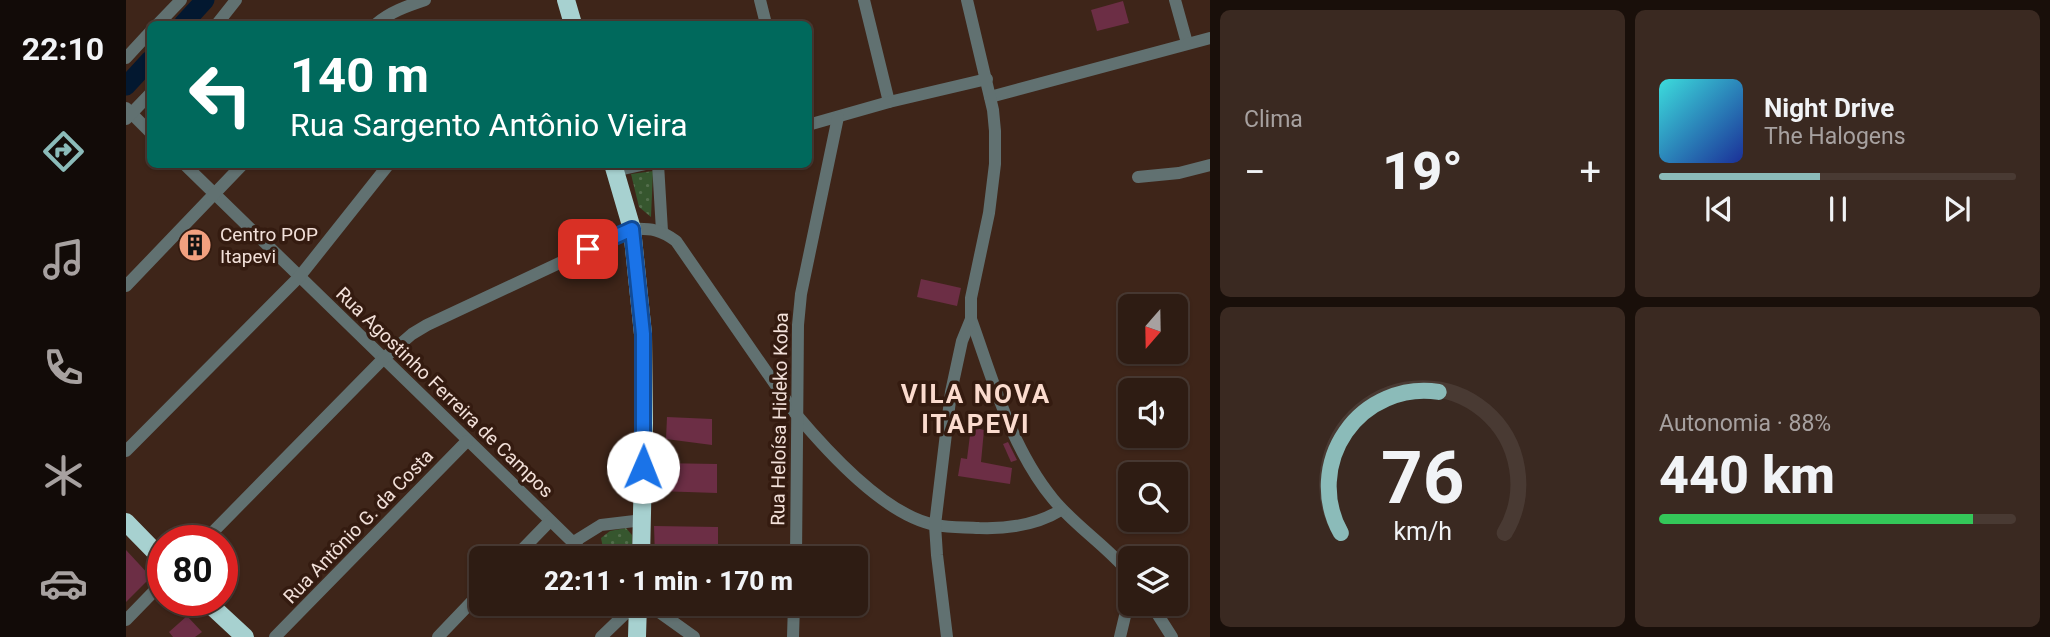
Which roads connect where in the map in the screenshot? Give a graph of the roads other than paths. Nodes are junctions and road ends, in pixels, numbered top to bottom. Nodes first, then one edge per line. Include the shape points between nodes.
1 (181, 0) edge
2 (236, 0) edge
3 (425, 0) edge
4 (566, 0) edge
5 (761, 0) edge
6 (864, 0) edge
7 (967, 0) edge
8 (1175, 0) edge
9 (161, 21) edge
10 (219, 21) edge
11 (381, 21) edge
12 (572, 21) edge
13 (765, 21) edge
14 (147, 35) edge
15 (1210, 38) edge
16 (1187, 43) junction
17 (126, 58) edge
18 (987, 79) junction
19 (147, 97) edge
20 (990, 97) junction
21 (890, 102) junction
22 (128, 113) edge
23 (838, 117) junction
24 (812, 124) edge
25 (147, 129) edge
26 (188, 168) edge
27 (240, 168) edge
28 (386, 168) edge
29 (613, 168) edge
30 (658, 168) edge
31 (1207, 168) edge
32 (1138, 177) dead end
33 (216, 195) junction
34 (632, 229) junction
35 (662, 231) junction
36 (299, 276) junction
37 (126, 286) edge
38 (971, 318) junction
39 (383, 359) junction
40 (795, 413) junction
41 (467, 441) junction
42 (126, 451) edge
43 (1062, 510) junction
44 (643, 520) junction
45 (550, 521) junction
46 (126, 522) edge
47 (220, 525) edge
48 (935, 525) junction
49 (147, 543) edge
50 (572, 543) junction
51 (526, 546) edge
52 (575, 546) edge
53 (642, 546) edge
54 (796, 546) edge
55 (1118, 560) edge
56 (147, 598) edge
57 (469, 605) edge
58 (222, 616) edge
59 (625, 616) edge
60 (633, 616) edge
61 (665, 616) edge
62 (794, 616) edge
63 (1125, 616) edge
64 (1159, 616) edge
65 (126, 620) edge
66 (245, 637) edge
67 (275, 637) edge
68 (438, 637) edge
69 (601, 637) edge
70 (637, 637) edge
71 (694, 637) edge
72 (793, 637) edge
73 (947, 637) edge
74 (1120, 637) edge
75 (1172, 637) edge

1 - 9 street
2 - 10 street
3 - 11 street
4 - 12 highway
5 - 13 street
6 - 21 street
7 - 18 street
8 - 16 street
14 - 17 street
15 - 16 street
16 - 20 street
18 - 20 street
18 - 21 street
19 - 22 street
20 - 38 street via 995,164
21 - 23 street
22 - 25 street
23 - 24 street
23 - 40 street, Rua Heloísa Hideko Koba via 801,294
26 - 33 street, Rua Agostinho Ferreira de Campos
27 - 33 street
28 - 36 street
29 - 34 highway
30 - 35 street
31 - 32 street
33 - 36 street, Rua Agostinho Ferreira de Campos
33 - 37 street
34 - 35 street
34 - 39 street via 447,315 412,334
34 - 44 highway via 643,334
35 - 40 street via 686,254
36 - 39 street, Rua Agostinho Ferreira de Campos
36 - 42 street
38 - 43 street via 1010,426 1041,483
38 - 48 street via 951,392
39 - 41 street, Rua Agostinho Ferreira de Campos
39 - 47 street
40 - 48 street via 889,505
40 - 54 street, Rua Heloísa Hideko Koba
41 - 45 street, Rua Agostinho Ferreira de Campos
41 - 67 street, Rua Antônio G. da Costa
43 - 48 street via 1046,519 1008,527
43 - 55 street
44 - 50 street via 601,525
44 - 53 highway
45 - 50 street, Rua Agostinho Ferreira de Campos
45 - 51 street
46 - 49 highway
48 - 73 street
50 - 52 street, Rua Agostinho Ferreira de Campos
56 - 65 street
57 - 68 street
58 - 66 highway
59 - 69 street
60 - 70 highway
61 - 71 street
62 - 72 street
63 - 74 street
64 - 75 street

